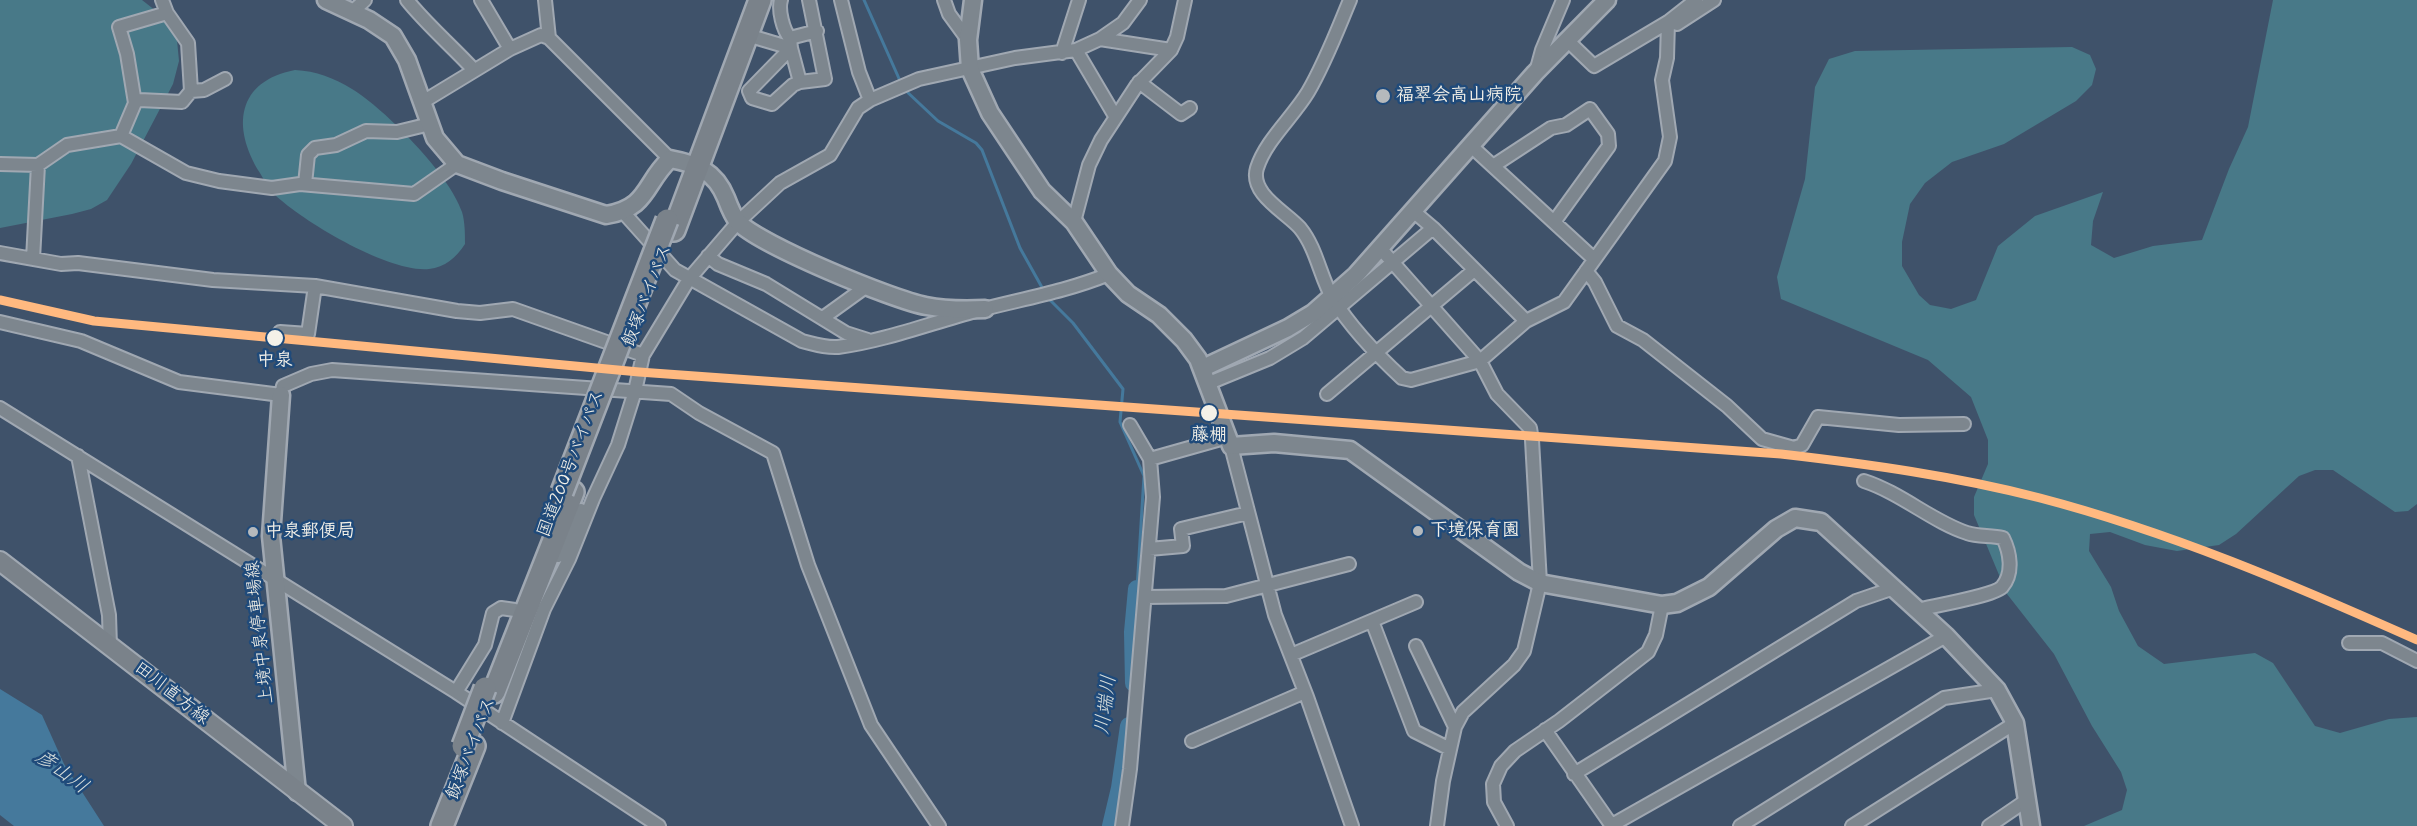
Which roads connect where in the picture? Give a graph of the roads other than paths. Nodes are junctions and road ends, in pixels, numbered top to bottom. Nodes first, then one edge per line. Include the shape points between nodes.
1 (162, 0) edge
2 (326, 0) edge
3 (365, 0) edge
4 (407, 0) edge
5 (480, 0) edge
6 (545, 0) edge
7 (750, 0) edge
8 (760, 0) edge
9 (781, 0) edge
10 (809, 0) edge
11 (841, 0) edge
12 (944, 0) edge
13 (973, 0) edge
14 (1079, 0) edge
15 (1140, 0) edge
16 (1185, 0) edge
17 (1350, 0) edge
18 (1563, 0) edge
19 (1607, 0) edge
20 (1696, 0) edge
21 (1714, 0) edge
22 (351, 13) junction
23 (167, 14) junction
24 (1668, 22) junction
25 (817, 31) junction
26 (747, 35) junction
27 (549, 38) junction
28 (1100, 39) junction
29 (968, 40) junction
30 (1568, 40) junction
31 (791, 43) junction
32 (510, 48) junction
33 (1076, 50) junction
34 (1171, 50) junction
35 (1062, 53) junction
36 (970, 69) junction
37 (474, 70) junction
38 (1535, 73) junction
39 (225, 79) dead end
40 (800, 82) junction
41 (1139, 82) junction
42 (191, 91) junction
43 (870, 100) junction
44 (135, 103) junction
45 (421, 103) junction
46 (1190, 108) dead end
47 (1115, 116) junction
48 (430, 124) junction
49 (121, 136) junction
50 (1470, 145) junction
51 (685, 162) junction
52 (0, 164) edge
53 (458, 164) junction
54 (38, 165) junction
55 (1493, 166) junction
56 (305, 184) junction
57 (1413, 211) junction
58 (623, 212) junction
59 (738, 222) junction
60 (1074, 222) junction
61 (1554, 222) junction
62 (1433, 228) junction
63 (1380, 248) junction
64 (0, 253) edge
65 (708, 256) junction
66 (33, 259) junction
67 (1594, 259) junction
68 (1394, 264) junction
69 (1473, 271) junction
70 (1586, 271) junction
71 (1109, 274) junction
72 (688, 279) junction
73 (315, 286) junction
74 (867, 286) junction
75 (1336, 303) junction
76 (1433, 308) junction
77 (985, 309) junction
78 (824, 317) junction
79 (1526, 321) junction
80 (0, 322) edge
81 (280, 334) dead end
82 (869, 340) junction
83 (1377, 354) junction
84 (643, 355) junction
85 (1480, 361) junction
86 (1206, 376) junction
87 (635, 391) junction
88 (1327, 394) dead end
89 (281, 395) junction
90 (0, 408) edge
91 (1964, 424) dead end
92 (1130, 425) dead end
93 (1229, 442) junction
94 (78, 456) junction
95 (1150, 459) junction
96 (1864, 481) dead end
97 (576, 494) junction
98 (1248, 513) junction
99 (1149, 549) junction
100 (0, 561) edge
101 (1349, 564) dead end
102 (273, 579) junction
103 (1540, 583) junction
104 (1267, 586) junction
105 (1894, 588) junction
106 (1145, 597) junction
107 (1416, 602) dead end
108 (1662, 605) junction
109 (515, 610) junction
110 (1917, 610) junction
111 (1372, 621) junction
112 (1946, 636) junction
113 (2349, 643) dead end
114 (110, 646) junction
115 (1416, 646) dead end
116 (1291, 655) junction
117 (2417, 661) edge
118 (489, 690) junction
119 (1997, 690) junction
120 (456, 692) junction
121 (1305, 692) junction
122 (502, 723) junction
123 (2015, 723) junction
124 (1455, 728) junction
125 (1545, 730) junction
126 (1192, 741) dead end
127 (469, 746) junction
128 (1450, 748) junction
129 (1574, 774) junction
130 (297, 792) junction
131 (2027, 800) junction
132 (343, 826) edge
133 (431, 826) edge
134 (442, 826) edge
135 (659, 826) edge
136 (939, 826) edge
137 (1122, 826) edge
138 (1352, 826) edge
139 (1437, 826) edge
140 (1507, 826) edge
141 (1612, 826) edge
142 (1740, 826) edge
143 (1852, 826) edge
144 (1989, 826) edge
145 (2031, 826) edge

1 - 23 street
2 - 22 street
3 - 22 street
4 - 37 street
5 - 32 street
6 - 27 street
7 - 51 highway, 国道200号バイパス
8 - 26 highway
9 - 31 street via 779,5
10 - 25 street
11 - 43 street
12 - 29 street
13 - 29 street
14 - 35 street
15 - 28 street via 1123,23
16 - 34 street
17 - 75 street via 1308,91 1257,170 1263,193 1300,229 1311,246
18 - 38 street
19 - 30 street
20 - 24 street
21 - 24 street via 1677,24
22 - 45 street via 393,36 407,60
23 - 42 street via 188,43
23 - 44 street via 119,27
24 - 30 street via 1594,66
24 - 67 street via 1662,80 1670,136 1665,161
25 - 31 street
25 - 40 street via 825,79
26 - 31 street
26 - 51 highway
27 - 32 street via 541,35
27 - 51 street
28 - 33 street
28 - 34 street
29 - 36 street
30 - 38 street
31 - 40 street
31 - 40 street via 749,91 752,98 772,104
32 - 37 street
33 - 35 street
33 - 47 street
34 - 41 street
35 - 36 street via 1015,58
36 - 43 street via 919,79
36 - 60 street via 1011,148 1041,191
37 - 45 street
38 - 50 street
39 - 42 street via 204,90
41 - 46 street via 1181,114
41 - 47 street
42 - 44 street via 182,102
43 - 59 street via 858,108 830,155 780,183
44 - 49 street
45 - 48 street
47 - 60 street via 1089,165
48 - 53 street via 435,138
48 - 56 street via 397,132 366,131 336,145 315,148 308,155
49 - 54 street via 67,145
49 - 56 street via 186,173 272,188
50 - 55 street
50 - 57 street
51 - 58 street
51 - 59 street via 714,176
51 - 97 highway, 国道200号バイパス, bridge via 670,225
52 - 54 street
53 - 56 street via 414,194
53 - 58 street via 597,214
54 - 66 street
55 - 61 street
55 - 61 street via 1551,128 1566,125 1590,109 1608,134 1609,146
57 - 62 street
57 - 63 street
58 - 72 street via 675,270
59 - 65 street
59 - 74 street via 753,233
60 - 71 street
61 - 67 street
62 - 68 street
62 - 69 street
63 - 68 street
63 - 75 street
64 - 66 street
65 - 72 street
65 - 78 street
66 - 73 street via 213,280
67 - 70 street
68 - 75 street
68 - 76 street
69 - 76 street
69 - 79 street
70 - 79 street via 1564,302
70 - 91 street via 1617,326 1643,340 1762,439 1794,448 1802,445 1818,417 1899,425
71 - 77 street via 1047,295
71 - 86 street via 1184,340
72 - 82 street via 821,347
72 - 84 street
73 - 81 street via 308,334
73 - 84 street via 457,311 513,309
74 - 77 street via 925,306 961,311
74 - 78 street
75 - 83 street
75 - 86 street
76 - 83 street
76 - 85 street
77 - 82 street
78 - 82 street via 846,333
79 - 85 street
80 - 89 street via 81,341 179,382
83 - 85 street via 1402,378 1411,380
83 - 88 street
84 - 87 street
85 - 103 street via 1497,394 1530,428
86 - 93 street
87 - 89 street via 332,370 283,386
87 - 97 street via 618,445
87 - 136 street via 671,394 773,453 808,566 871,725
89 - 102 street, 上境中泉停車場線 via 271,536
90 - 94 street
92 - 95 street
93 - 95 street
93 - 98 street
93 - 103 street via 1350,450 1519,572
94 - 102 street
94 - 114 street via 109,615
95 - 99 street via 1153,497
96 - 110 street via 1886,488 1969,534 2003,538 2010,552 2002,587 1988,594
97 - 109 highway, 国道200号バイパス
97 - 118 highway, 飯塚バイパス
97 - 122 street via 569,559 544,609
98 - 99 street via 1181,529 1183,546
98 - 104 street
99 - 106 street
100 - 114 main road, 田川直方線
101 - 104 street
102 - 120 street
102 - 130 street, 上境中泉停車場線
103 - 108 street
103 - 124 street via 1524,651 1463,711
104 - 106 street via 1226,596
104 - 116 street
105 - 108 street via 1829,527 1795,518 1776,529 1709,587 1689,599
105 - 110 street
105 - 129 street via 1856,601
106 - 137 street
107 - 111 street
108 - 125 street via 1648,652
109 - 118 highway, 国道200号バイパス
109 - 120 street via 501,608 493,613 485,645
110 - 112 street
111 - 116 street
111 - 128 street via 1414,731
112 - 119 street
112 - 141 street
113 - 117 street via 2382,643
114 - 130 main road, 田川直方線
115 - 124 street
116 - 121 street
118 - 127 highway, 国道200号バイパス, bridge
119 - 123 street
119 - 142 street via 1944,698
120 - 122 street
121 - 126 street
121 - 138 street
122 - 135 street
123 - 131 street
123 - 143 street
124 - 128 street
125 - 129 street
125 - 140 street via 1515,751 1501,766 1493,784 1494,802
127 - 133 highway, 国道200号バイパス
127 - 134 highway, 飯塚バイパス
128 - 139 street
129 - 141 street
130 - 132 main road, 田川直方線
131 - 144 street
131 - 145 street

